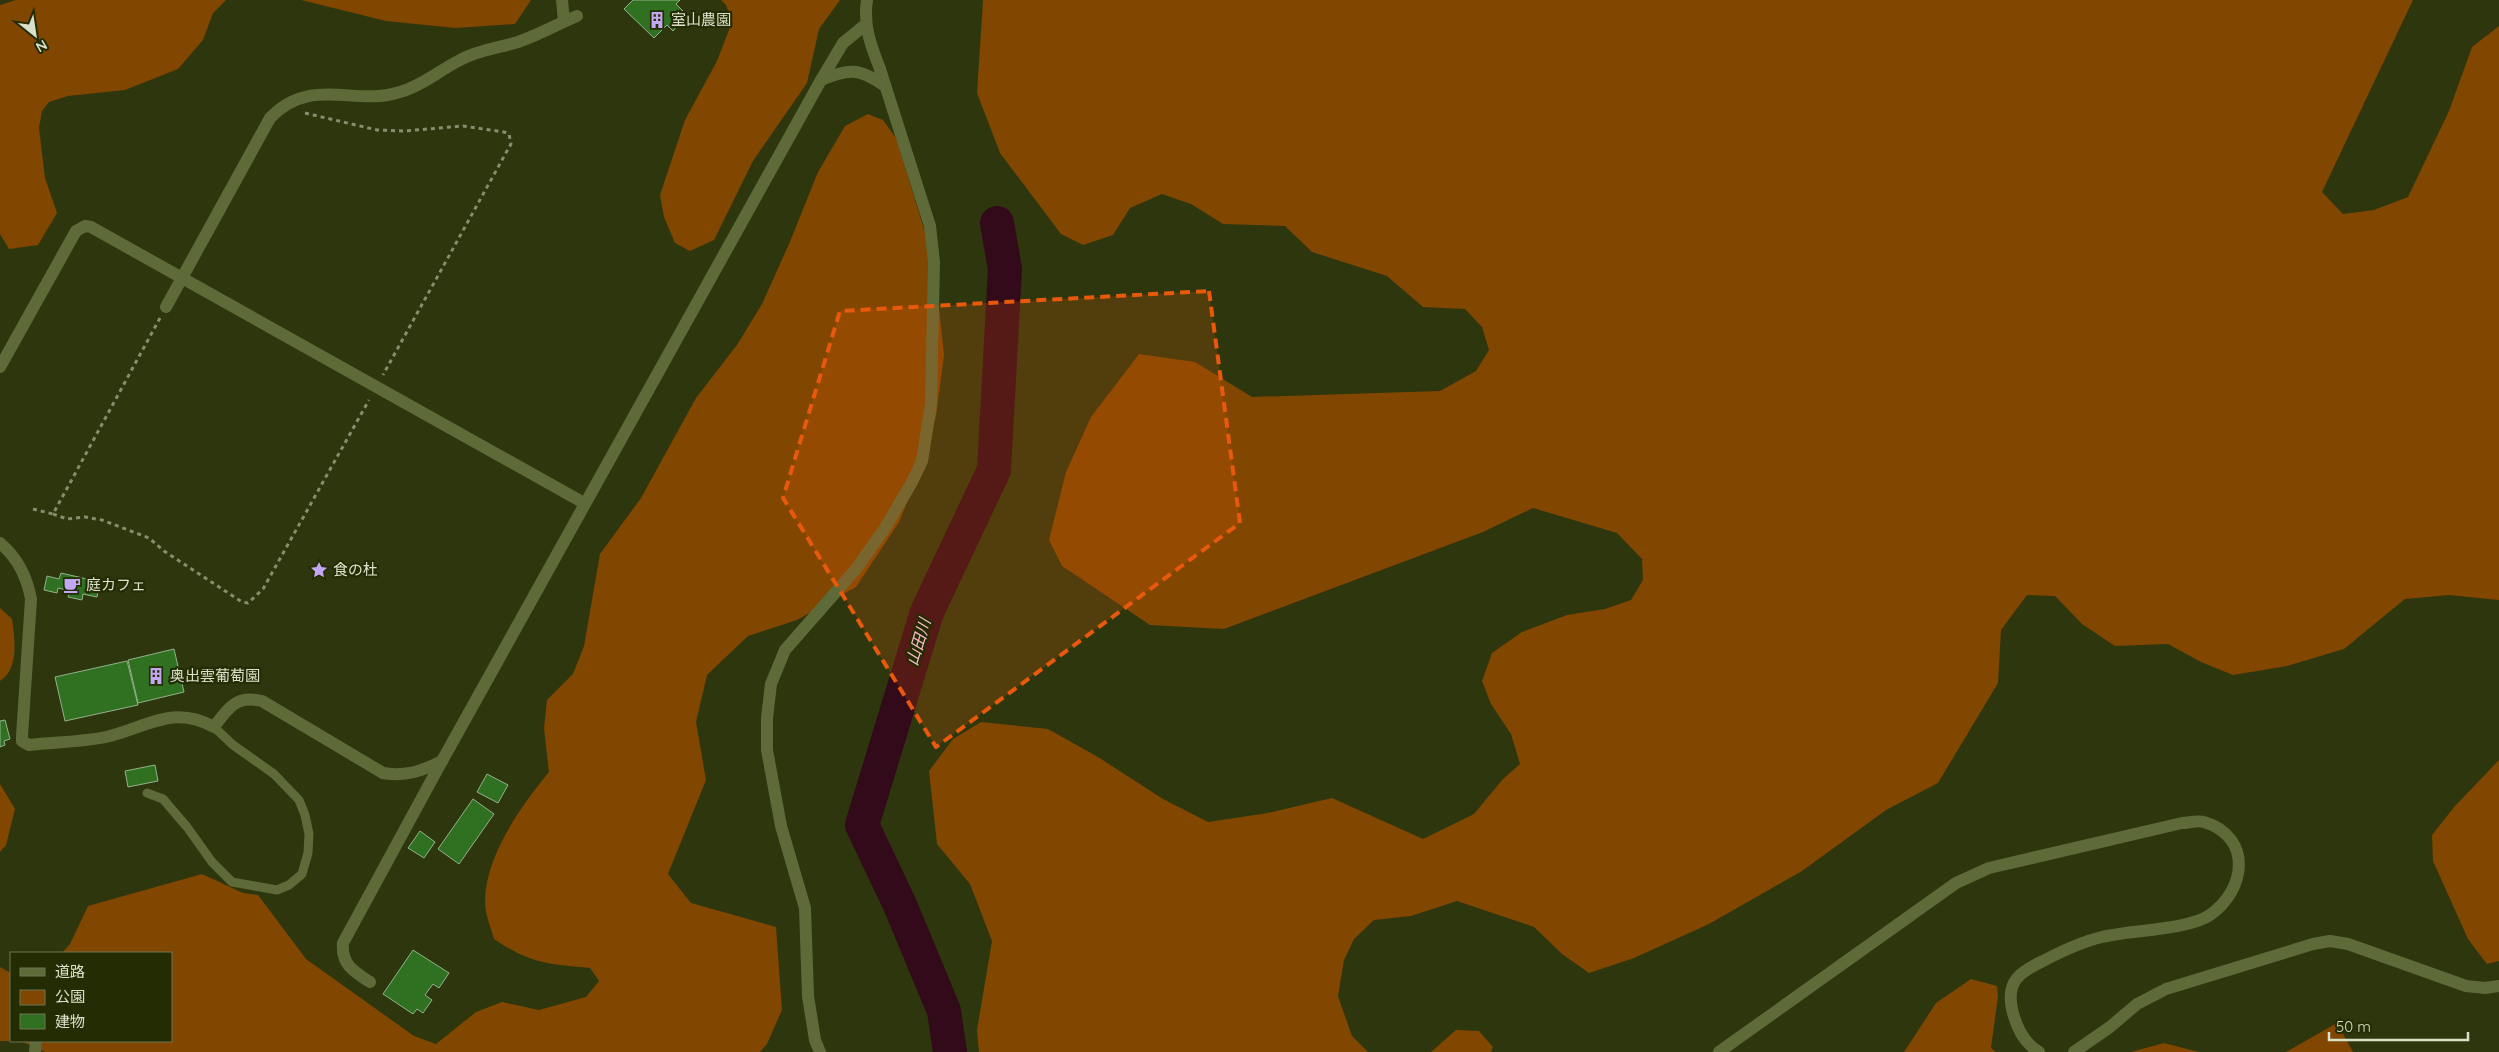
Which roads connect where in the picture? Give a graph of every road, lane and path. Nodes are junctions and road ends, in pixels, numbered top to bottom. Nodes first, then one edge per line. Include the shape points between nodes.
1 (562, 0) edge
2 (867, 0) edge
3 (577, 16) dead end
4 (564, 21) junction
5 (865, 25) junction
6 (821, 80) junction
7 (885, 86) junction
8 (182, 278) junction
9 (166, 307) joint
10 (0, 368) edge
11 (584, 503) junction
12 (33, 509) dead end
13 (0, 543) edge
14 (214, 727) junction
15 (442, 761) junction
16 (147, 793) dead end
17 (370, 982) dead end
18 (2499, 986) edge
19 (820, 1052) edge
20 (1719, 1052) edge
21 (2040, 1052) edge
22 (2074, 1052) edge

1 - 4 street
2 - 5 street
3 - 4 street
4 - 8 street via 519,42 475,53 400,92 370,96 322,93 277,111 270,118
5 - 6 street via 843,43
5 - 7 street
6 - 7 street via 840,72 859,71
6 - 11 street
7 - 19 street via 930,226 934,262 931,404 922,461 885,528 856,569 785,650 771,684 767,718 767,750 781,826 805,908 808,996
8 - 9 street
8 - 10 street via 91,227 79,227
8 - 11 street
9 - 12 path via 53,514
11 - 15 street
13 - 14 street via 18,562 28,582 31,599 22,741 29,745 106,737 160,718 172,717 200,719
14 - 15 street via 228,708 251,698 262,701 383,773 409,774
14 - 16 lane via 274,774 298,800 309,834 302,874 277,890 232,882 212,862 163,799
15 - 17 street via 343,943 344,961
18 - 22 street via 2466,986 2348,944 2330,941 2166,989 2137,1004
20 - 21 street via 1956,883 1989,868 2182,823 2202,821 2224,831 2237,849 2239,868 2236,884 2227,900 2208,916 2072,946 2018,975 2010,990 2012,1009 2019,1030 2030,1046

